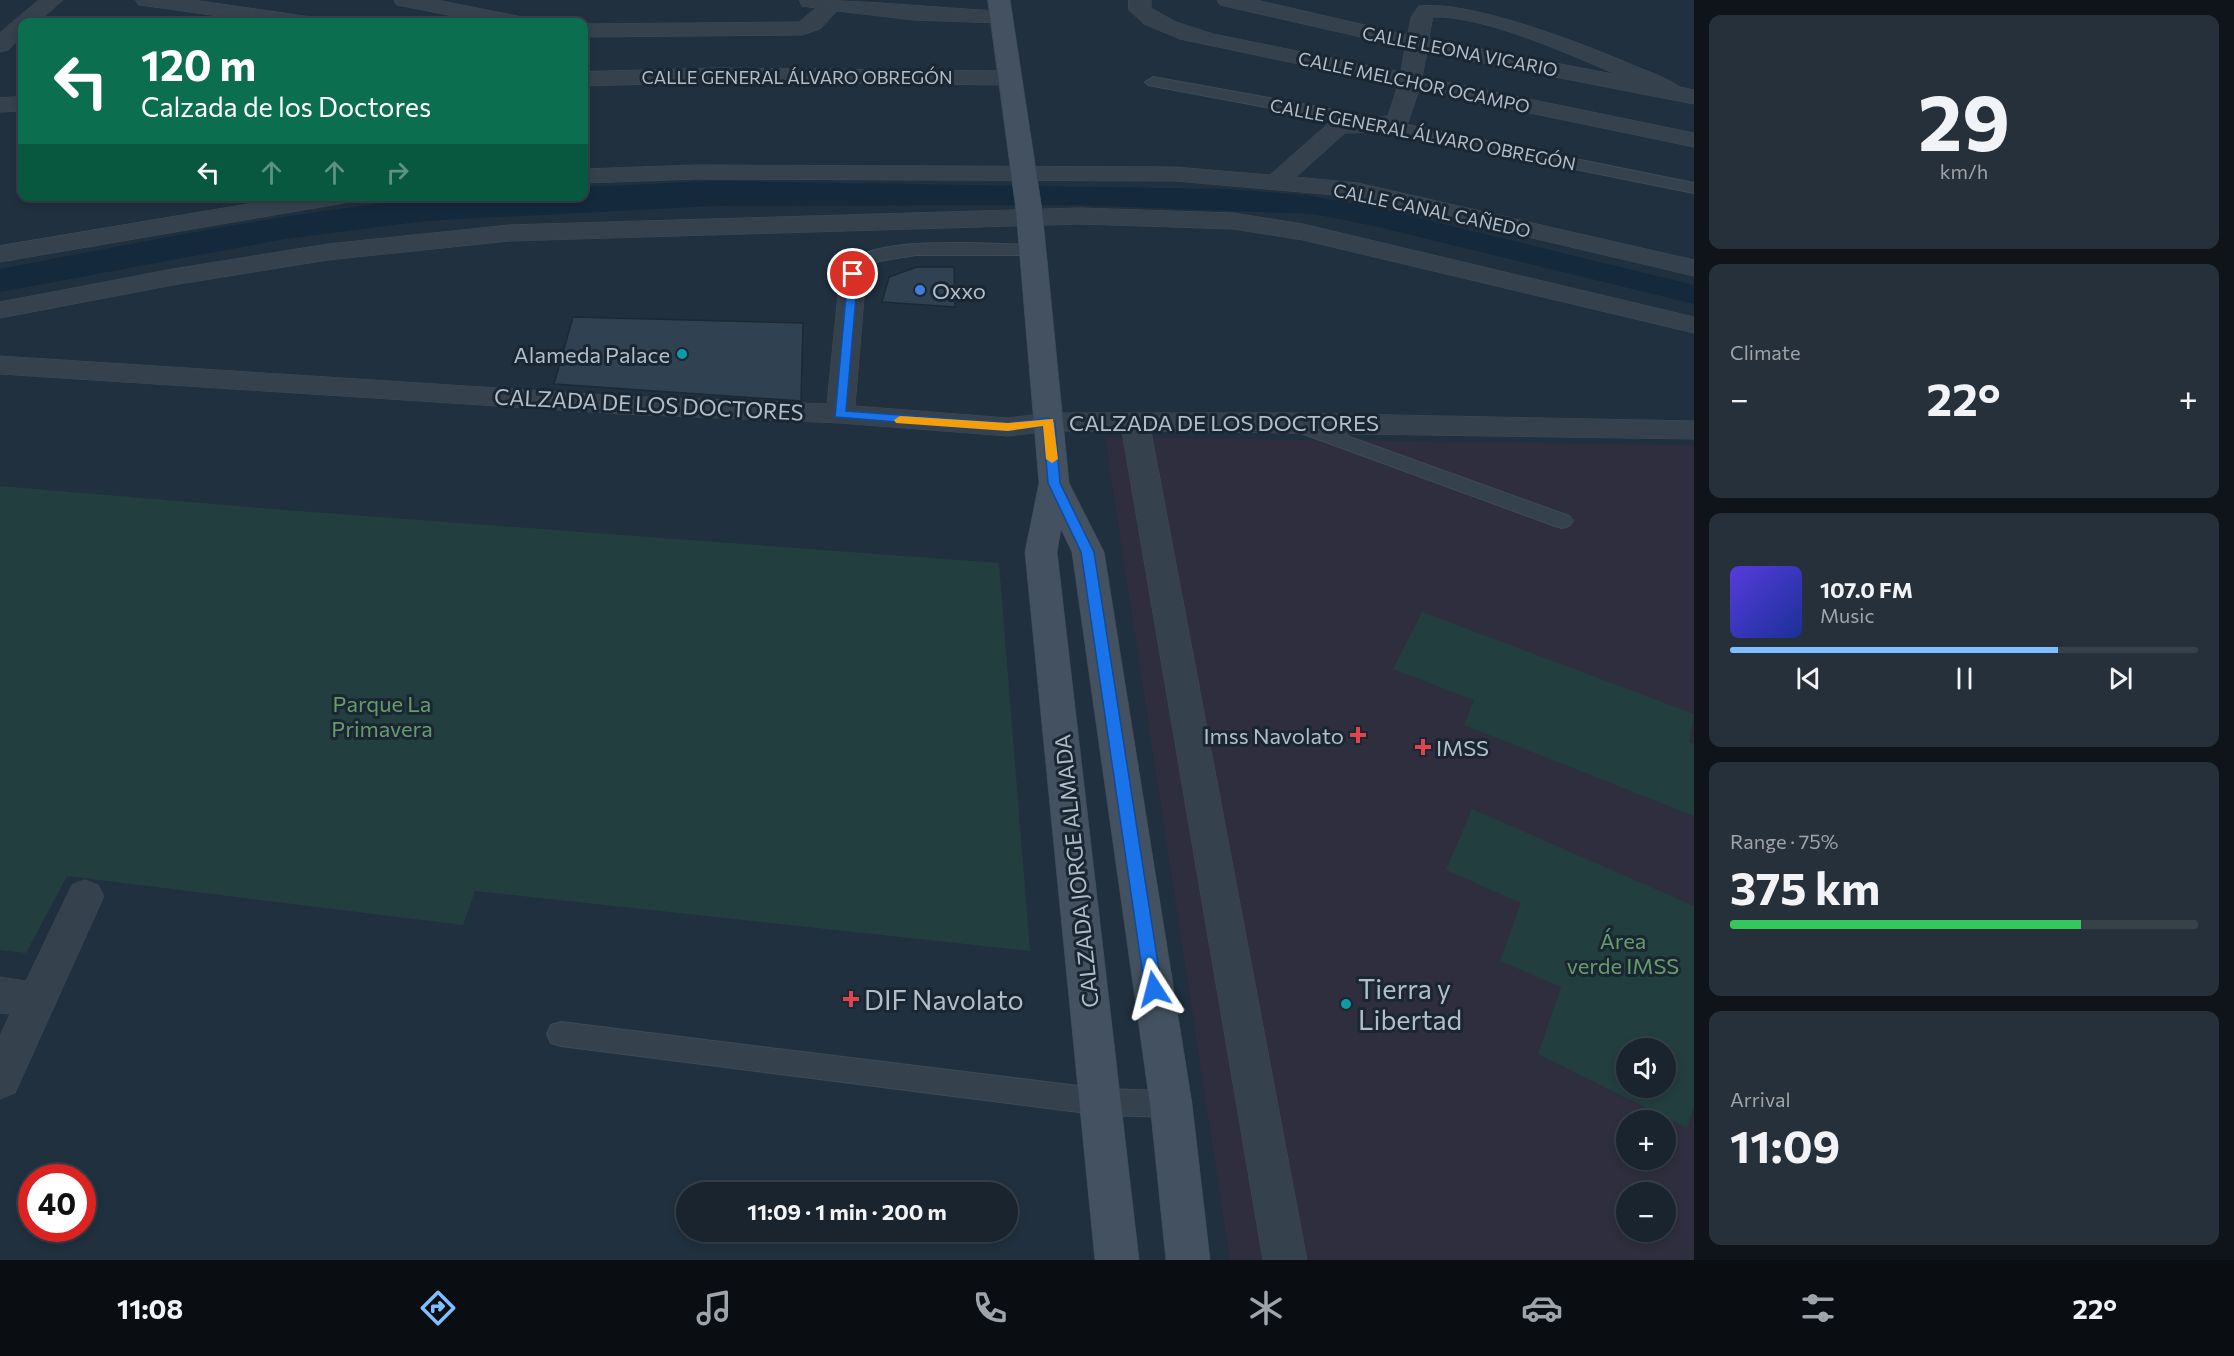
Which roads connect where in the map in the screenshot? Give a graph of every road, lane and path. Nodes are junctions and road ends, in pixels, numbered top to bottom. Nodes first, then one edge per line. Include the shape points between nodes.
1 (52, 0) edge
2 (147, 0) edge
3 (405, 0) edge
4 (805, 0) edge
5 (1228, 0) edge
6 (832, 4) junction
7 (1140, 5) edge
8 (1000, 8) edge
9 (29, 18) edge
10 (275, 18) edge
11 (494, 18) edge
12 (588, 31) edge
13 (1419, 44) junction
14 (1011, 78) junction
15 (588, 79) edge
16 (1153, 82) dead end
17 (1410, 83) junction
18 (1671, 91) junction
19 (1694, 97) edge
20 (18, 104) edge
21 (0, 105) edge
22 (1372, 125) junction
23 (1694, 140) edge
24 (1023, 175) junction
25 (588, 176) edge
26 (1275, 183) junction
27 (1694, 188) edge
28 (314, 201) edge
29 (1029, 215) junction
30 (1032, 250) junction
31 (0, 254) edge
32 (859, 264) joint
33 (1694, 268) edge
34 (0, 310) edge
35 (1694, 324) edge
36 (0, 365) edge
37 (840, 414) junction
38 (1049, 422) junction
39 (1136, 422) junction
40 (1292, 422) junction
41 (1694, 430) edge
42 (1054, 483) junction
43 (1562, 521) dead end
44 (86, 897) dead end
45 (19, 998) edge
46 (561, 1034) dead end
47 (0, 1080) edge
48 (1102, 1102) junction
49 (1171, 1104) junction
50 (1117, 1260) edge
51 (1188, 1260) edge
52 (1285, 1260) edge

1 - 9 street
2 - 10 street
3 - 11 street
4 - 6 street
5 - 13 street, CALLE LEONA VICARIO
6 - 8 street via 914,14
6 - 12 street via 812,24 802,28
7 - 17 street, CALLE MELCHOR OCAMPO via 1159,25
8 - 14 street
13 - 17 street
13 - 18 street, CALLE LEONA VICARIO
13 - 18 street via 1422,17 1427,11 1444,10 1485,19 1594,55
14 - 15 street, CALLE GENERAL ÁLVARO OBREGÓN via 717,75
14 - 24 street
16 - 22 lane, CALLE GENERAL ÁLVARO OBREGÓN
17 - 22 street via 1399,120 1389,125
17 - 23 street, CALLE MELCHOR OCAMPO
18 - 19 street, CALLE LEONA VICARIO
20 - 21 street
22 - 26 street via 1339,126
22 - 27 lane, CALLE GENERAL ÁLVARO OBREGÓN
24 - 25 street, CALLE CANAL CAÑEDO via 697,172
24 - 26 street, CALLE CANAL CAÑEDO via 1175,174
24 - 29 street, CALZADA JORGE ALMADA
26 - 33 street, CALLE CANAL CAÑEDO via 1358,190
28 - 31 street
29 - 30 street, CALZADA JORGE ALMADA
29 - 34 street via 509,233 328,252
29 - 35 street via 1233,221 1303,232
30 - 32 lane via 894,253
30 - 38 street, CALZADA JORGE ALMADA
32 - 37 street via 853,274
36 - 37 street, CALZADA DE LOS DOCTORES via 622,405
37 - 38 street, CALZADA DE LOS DOCTORES via 1008,427
38 - 39 street, CALZADA DE LOS DOCTORES
38 - 42 street, CALZADA JORGE ALMADA
39 - 40 street, CALZADA DE LOS DOCTORES
39 - 52 street
40 - 41 street, CALZADA DE LOS DOCTORES
40 - 43 lane
42 - 48 street, CALZADA JORGE ALMADA via 1041,552
42 - 49 street, CALZADA JORGE ALMADA via 1088,552
44 - 45 street
45 - 47 street
46 - 48 lane
48 - 49 lane
48 - 50 street, CALZADA JORGE ALMADA
49 - 51 street, CALZADA JORGE ALMADA

